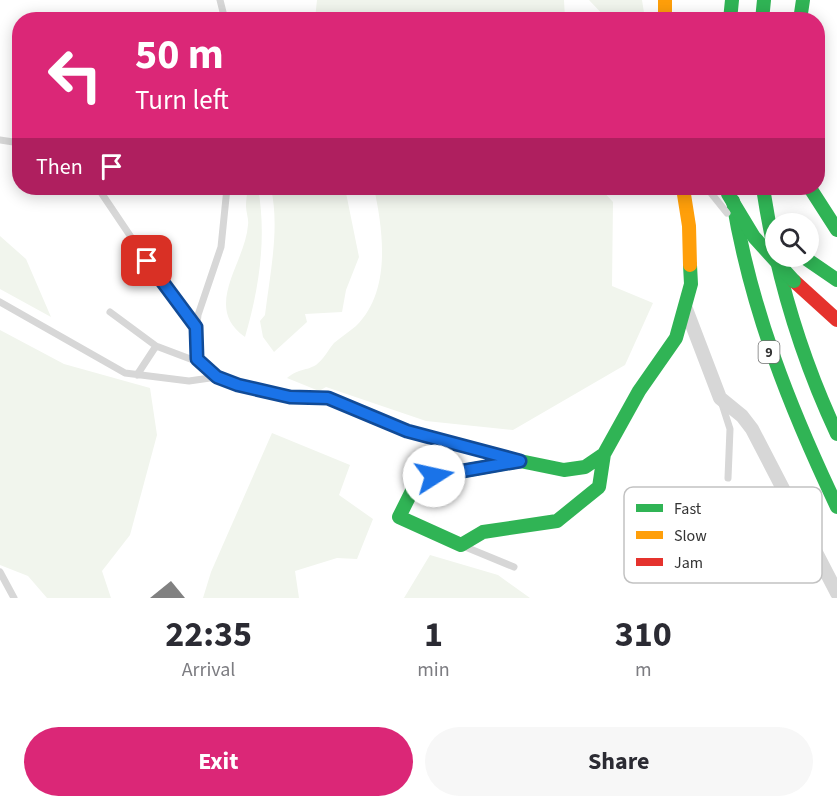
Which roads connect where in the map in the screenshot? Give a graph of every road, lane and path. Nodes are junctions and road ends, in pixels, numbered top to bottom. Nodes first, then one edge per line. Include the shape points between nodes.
1 (103, 195) edge
2 (226, 195) edge
3 (684, 195) edge
4 (713, 195) edge
5 (729, 195) edge
6 (731, 195) edge
7 (733, 195) edge
8 (764, 195) edge
9 (814, 195) edge
10 (765, 225) edge
11 (837, 230) edge
12 (818, 267) edge
13 (837, 280) edge
14 (794, 281) junction
15 (0, 302) edge
16 (687, 309) junction
17 (110, 312) dead end
18 (837, 320) edge
19 (196, 327) junction
20 (156, 346) junction
21 (201, 363) junction
22 (137, 375) junction
23 (217, 377) junction
24 (720, 398) junction
25 (837, 434) edge
26 (604, 454) junction
27 (520, 461) junction
28 (728, 478) dead end
29 (782, 487) edge
30 (837, 507) edge
31 (461, 545) junction
32 (822, 564) edge
33 (514, 567) dead end
34 (0, 572) edge
35 (837, 593) edge
36 (14, 598) edge

1 - 19 lane
2 - 19 lane via 221,247
3 - 16 main road via 691,284
4 - 14 lane, bridge via 749,240
5 - 30 main road, 9 via 771,358
6 - 14 main road, bridge via 754,237
7 - 10 main road
8 - 25 main road, 9 via 774,255 796,335
9 - 11 main road
12 - 13 main road
14 - 18 main road
15 - 22 lane via 97,359
16 - 24 street
16 - 26 main road via 676,338 639,391
17 - 20 lane
19 - 21 lane via 197,359
20 - 21 lane
20 - 22 lane
21 - 23 lane
22 - 23 lane via 189,381
23 - 27 lane via 290,397 328,398 407,431
24 - 28 lane via 730,429
24 - 29 street via 752,429
26 - 27 main road via 585,467 564,470
26 - 31 main road via 599,487 557,520 483,532
27 - 31 main road via 434,476 416,483 399,513 401,519
31 - 33 lane
32 - 35 street
34 - 36 lane

